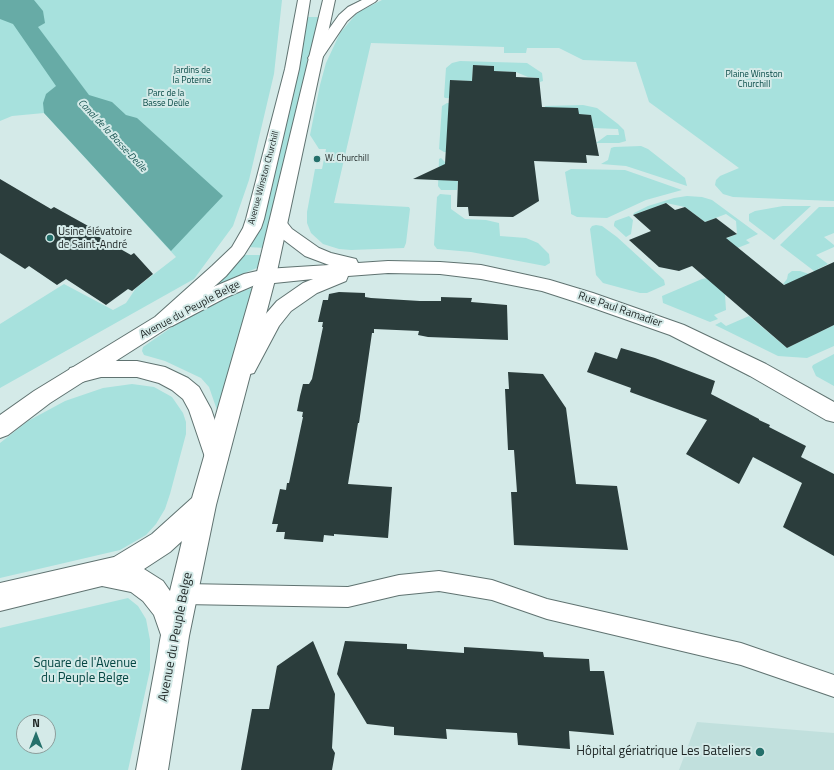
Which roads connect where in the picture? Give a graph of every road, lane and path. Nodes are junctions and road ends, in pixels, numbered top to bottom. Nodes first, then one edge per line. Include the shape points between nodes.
1 (304, 0) edge
2 (329, 0) edge
3 (371, 0) edge
4 (315, 58) junction
5 (278, 223) junction
6 (388, 267) junction
7 (266, 276) junction
8 (162, 322) junction
9 (78, 374) junction
10 (235, 393) junction
11 (834, 413) edge
12 (0, 428) edge
13 (216, 459) junction
14 (203, 505) junction
15 (102, 573) junction
16 (184, 594) junction
17 (0, 597) edge
18 (175, 636) junction
19 (834, 686) edge
20 (152, 770) edge

1 - 8 main road, Avenue Winston Churchill via 290,76 252,228 238,251 220,272
2 - 4 main road, Avenue Winston Churchill
3 - 4 main road via 343,18
4 - 5 main road, Avenue Winston Churchill
5 - 6 main road, Rue Paul Ramadier via 291,237 320,256 348,263
5 - 7 main road, Avenue Winston Churchill
6 - 7 main road, Rue Paul Ramadier
6 - 10 main road, Rue Paul Ramadier via 332,278 289,301 264,331
6 - 11 main road, Rue Paul Ramadier via 481,272 543,285 586,298 704,342
7 - 8 main road, Avenue du Peuple Belge via 251,279 220,292
7 - 10 main road, Avenue du Peuple Belge
8 - 9 main road, Avenue du Peuple Belge
9 - 12 main road, Avenue du Peuple Belge
9 - 13 main road, Avenue du Peuple Belge via 100,369 137,369 156,373 176,382 191,393 200,409
10 - 13 main road, Avenue du Peuple Belge
13 - 14 main road, Avenue du Peuple Belge
14 - 15 main road via 177,530 148,552 117,569
14 - 16 main road, Avenue du Peuple Belge
15 - 17 main road
15 - 18 main road via 139,581 153,591 167,612
16 - 18 main road, Avenue du Peuple Belge
16 - 19 lane via 348,597 399,585 439,581 492,590 547,609 741,654
18 - 20 main road, Avenue du Peuple Belge

